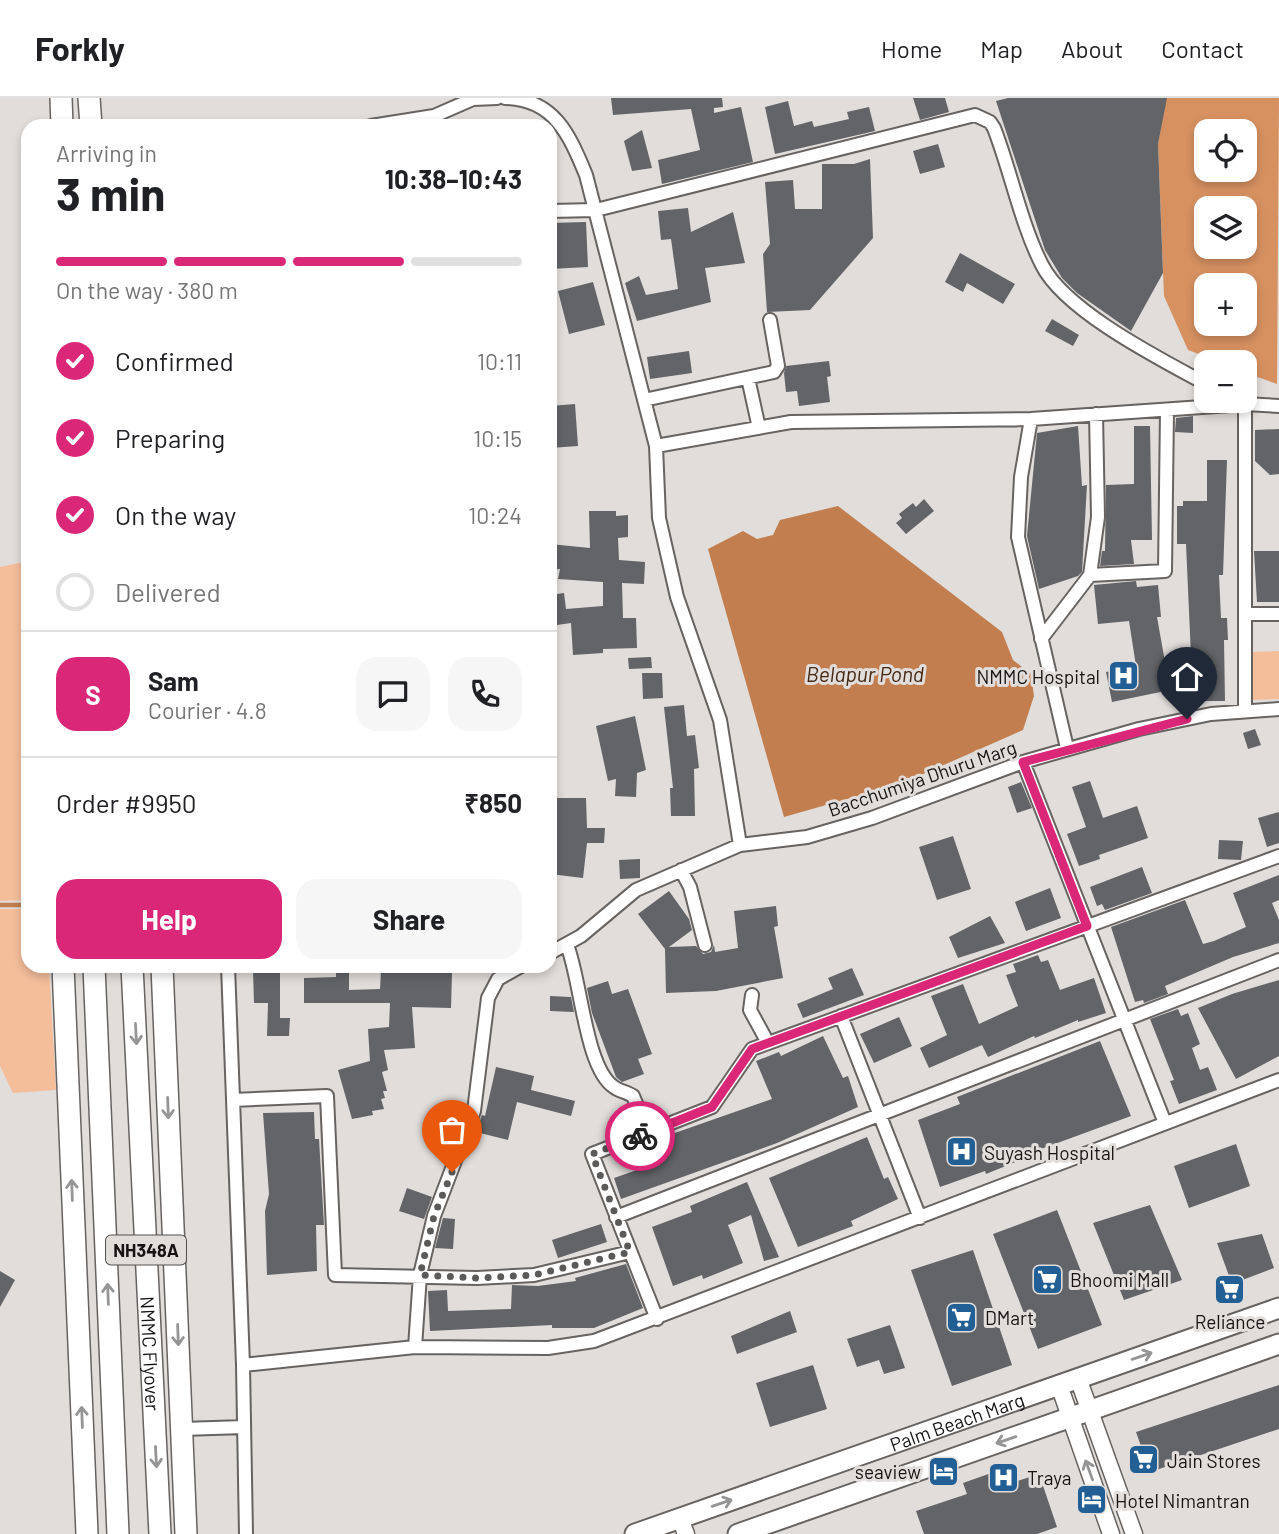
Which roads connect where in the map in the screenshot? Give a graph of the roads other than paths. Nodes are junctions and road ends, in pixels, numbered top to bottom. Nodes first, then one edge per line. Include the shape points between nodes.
1 (61, 98) edge
2 (89, 98) edge
3 (498, 98) edge
4 (505, 98) edge
5 (62, 119) edge
6 (90, 119) edge
7 (438, 119) edge
8 (555, 119) edge
9 (557, 122) edge
10 (596, 210) junction
11 (557, 211) edge
12 (770, 320) dead end
13 (748, 378) junction
14 (1194, 378) edge
15 (644, 400) junction
16 (1257, 404) edge
17 (1279, 406) edge
18 (1194, 407) edge
19 (1167, 410) junction
20 (1241, 413) edge
21 (1096, 414) junction
22 (1031, 419) junction
23 (759, 428) junction
24 (656, 446) junction
25 (1090, 575) junction
26 (1245, 614) junction
27 (1279, 614) edge
28 (1041, 639) junction
29 (1279, 709) edge
30 (1245, 710) junction
31 (1067, 748) junction
32 (1023, 762) junction
33 (740, 845) junction
34 (1279, 856) edge
35 (681, 870) junction
36 (1087, 926) junction
37 (567, 944) junction
38 (705, 945) dead end
39 (557, 949) edge
40 (1279, 960) edge
41 (63, 973) edge
42 (94, 973) edge
43 (132, 973) edge
44 (162, 973) edge
45 (228, 973) edge
46 (509, 973) edge
47 (752, 995) dead end
48 (841, 1016) junction
49 (1124, 1020) junction
50 (768, 1043) junction
51 (1279, 1080) edge
52 (233, 1100) junction
53 (879, 1115) junction
54 (1165, 1123) junction
55 (648, 1132) junction
56 (616, 1217) junction
57 (920, 1219) junction
58 (630, 1252) junction
59 (420, 1275) junction
60 (1279, 1308) edge
61 (657, 1319) junction
62 (1279, 1344) edge
63 (415, 1346) junction
64 (243, 1364) junction
65 (1078, 1378) junction
66 (1059, 1385) junction
67 (1090, 1410) junction
68 (1070, 1418) junction
69 (244, 1427) junction
70 (182, 1429) junction
71 (683, 1526) edge
72 (660, 1530) edge
73 (87, 1534) edge
74 (118, 1534) edge
75 (160, 1534) edge
76 (186, 1534) edge
77 (246, 1534) edge
78 (635, 1534) edge
79 (738, 1534) edge
80 (1111, 1534) edge
81 (1134, 1534) edge

1 - 5 highway
2 - 6 highway
3 - 7 street via 473,99
4 - 8 street via 539,104
9 - 10 street via 573,144
10 - 11 street
10 - 14 street via 962,116 984,118 997,137 1042,266 1068,299
10 - 15 street
12 - 13 street via 778,366 774,372
13 - 15 street
13 - 23 street
15 - 24 street
16 - 17 street
18 - 19 street
19 - 21 street
19 - 25 street via 1165,571
20 - 26 street
21 - 22 street
21 - 25 street via 1098,517
22 - 23 street via 791,422
22 - 28 street via 1021,477 1018,537
23 - 24 street
24 - 33 street via 659,518 677,597 720,720
25 - 28 street
26 - 27 street
26 - 30 street
28 - 31 street
29 - 30 street, Bacchumiya Dhuru Marg
30 - 31 street, Bacchumiya Dhuru Marg
31 - 32 street, Bacchumiya Dhuru Marg
32 - 33 street, Bacchumiya Dhuru Marg via 859,822 807,837
32 - 36 street
33 - 35 street, Bacchumiya Dhuru Marg
34 - 36 street
35 - 37 street, Bacchumiya Dhuru Marg via 636,890
35 - 38 street
36 - 48 street
36 - 49 street
37 - 39 street, Bacchumiya Dhuru Marg
37 - 55 street via 593,1053 612,1086 633,1096
40 - 49 street
73 -> 41 highway
74 -> 42 highway, NMMC Flyover / NH348A
43 -> 75 highway, NMMC Flyover / NH348A
44 -> 70 highway
45 - 52 street
46 - 59 street via 498,979 488,998 474,1111 434,1216
47 - 50 street via 750,1010
48 - 50 street
48 - 53 street
49 - 53 street
49 - 54 street
50 - 55 street via 752,1049 712,1107
51 - 54 street
52 - 59 street via 327,1096 335,1275
52 - 64 street
53 - 56 street
53 - 57 street
54 - 57 street
55 - 56 street via 592,1154
56 - 58 street
57 - 61 street
58 - 59 street via 534,1275
58 - 61 street
59 - 63 street
65 -> 60 main road, Palm Beach Marg
61 - 63 street via 594,1341 548,1348
62 - 67 main road, Palm Beach Marg
63 - 64 street
64 - 69 street
65 - 66 main road, Palm Beach Marg
65 - 67 street
66 - 68 street
71 -> 66 main road, Palm Beach Marg
67 - 68 main road, Palm Beach Marg
67 - 81 street
68 -> 79 main road, Palm Beach Marg
80 -> 68 street
69 - 70 street
69 - 77 street
70 - 76 highway
71 - 72 main road, Palm Beach Marg
72 - 78 main road, Palm Beach Marg

